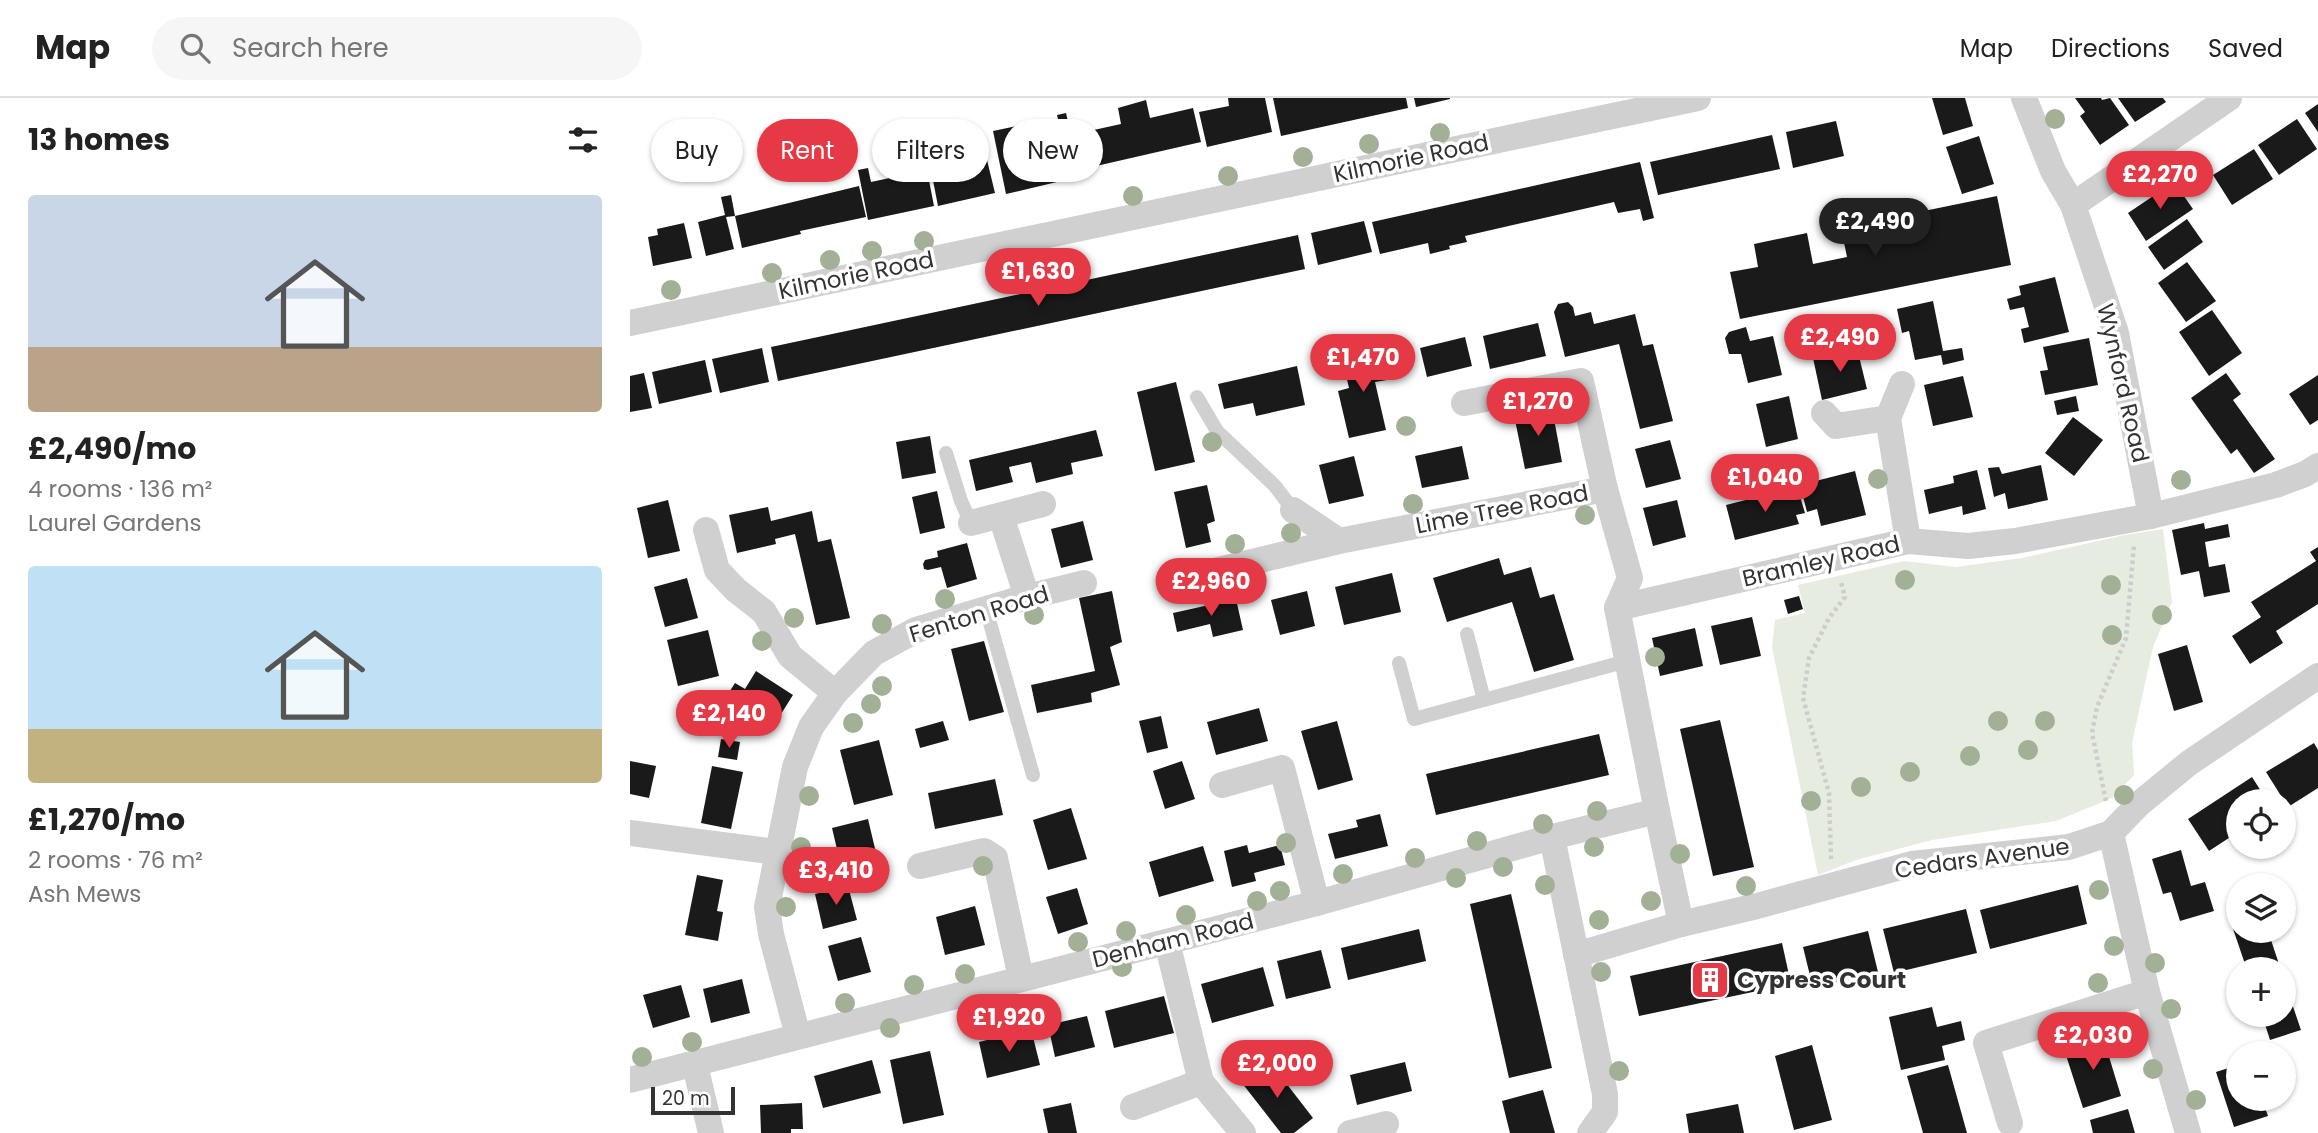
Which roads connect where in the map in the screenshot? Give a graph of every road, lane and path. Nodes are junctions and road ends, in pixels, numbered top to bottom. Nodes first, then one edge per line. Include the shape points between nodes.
1 (1698, 98) edge
2 (2024, 98) edge
3 (2229, 98) edge
4 (2073, 205) junction
5 (630, 323) edge
6 (1902, 384) dead end
7 (1197, 397) dead end
8 (1464, 403) dead end
9 (1824, 413) dead end
10 (1888, 418) junction
11 (946, 453) dead end
12 (2318, 466) edge
13 (1605, 489) junction
14 (1043, 504) dead end
15 (1293, 510) joint
16 (1002, 516) junction
17 (2141, 517) junction
18 (971, 523) joint
19 (706, 530) dead end
20 (1339, 541) junction
21 (1908, 541) junction
22 (1834, 558) junction
23 (1198, 575) dead end
24 (1084, 583) dead end
25 (1027, 597) junction
26 (1617, 608) junction
27 (986, 609) junction
28 (1466, 634) dead end
29 (1628, 662) junction
30 (1399, 663) dead end
31 (2318, 676) edge
32 (835, 693) junction
33 (1485, 700) junction
34 (1033, 775) dead end
35 (1222, 785) dead end
36 (1657, 811) junction
37 (630, 833) edge
38 (2111, 833) junction
39 (1552, 837) junction
40 (776, 852) junction
41 (920, 866) dead end
42 (1837, 884) junction
43 (1317, 903) junction
44 (1681, 924) junction
45 (1167, 942) junction
46 (1576, 954) junction
47 (1021, 978) junction
48 (2147, 992) junction
49 (798, 1036) junction
50 (695, 1065) junction
51 (630, 1080) edge
52 (1201, 1082) junction
53 (1133, 1107) dead end
54 (2010, 1123) dead end
55 (1386, 1124) dead end
56 (711, 1133) edge
57 (1242, 1133) edge
58 (1350, 1133) edge
59 (1590, 1133) edge
60 (2188, 1133) edge

1 - 5 street, Kilmorie Road
2 - 4 street, Wynford Road via 2053,172
3 - 4 street
4 - 17 street, Wynford Road via 2116,333
6 - 10 street
7 - 15 lane via 1217,431 1275,486
8 - 13 street via 1581,381
9 - 10 street via 1836,426
10 - 21 street
11 - 18 lane
12 - 17 street, Bramley Road via 2276,485
13 - 20 street, Lime Tree Road
13 - 26 street, Lime Tree Road via 1630,578
14 - 16 street
15 - 20 street
16 - 18 street
16 - 25 street
17 - 21 street, Bramley Road via 2003,543 1968,546
17 - 38 path via 2134,545 2126,638 2097,707 2092,733
19 - 32 street via 717,570 764,612 790,656
20 - 23 street, Lime Tree Road
21 - 22 street, Bramley Road
22 - 26 street, Bramley Road
22 - 42 path via 1845,597 1809,658 1803,698 1829,793 1831,858
24 - 25 street, Fenton Road
25 - 27 street, Fenton Road
26 - 29 street
27 - 32 street, Fenton Road via 905,635 874,653
27 - 34 lane
28 - 33 lane
29 - 33 lane
29 - 36 street
30 - 33 lane via 1414,719
31 - 38 street, Cedars Avenue via 2189,762
32 - 40 street, Fenton Road via 802,746
35 - 43 street via 1282,768
36 - 39 street, Denham Road
36 - 44 street
37 - 40 street
38 - 42 street, Cedars Avenue via 2069,847 1912,864
38 - 48 street
39 - 43 street, Denham Road
39 - 46 street
40 - 49 street, Fenton Road via 767,907
41 - 47 street via 984,851 995,858
42 - 44 street, Cedars Avenue
43 - 45 street, Denham Road
44 - 46 street, Cedars Avenue
45 - 47 street, Denham Road
45 - 52 street
46 - 59 street via 1605,1094 1605,1112
47 - 49 street, Denham Road
48 - 54 street via 1986,1042
48 - 60 street
49 - 50 street, Denham Road
50 - 51 street, Denham Road
50 - 56 street
52 - 53 street
52 - 57 street
55 - 58 street

